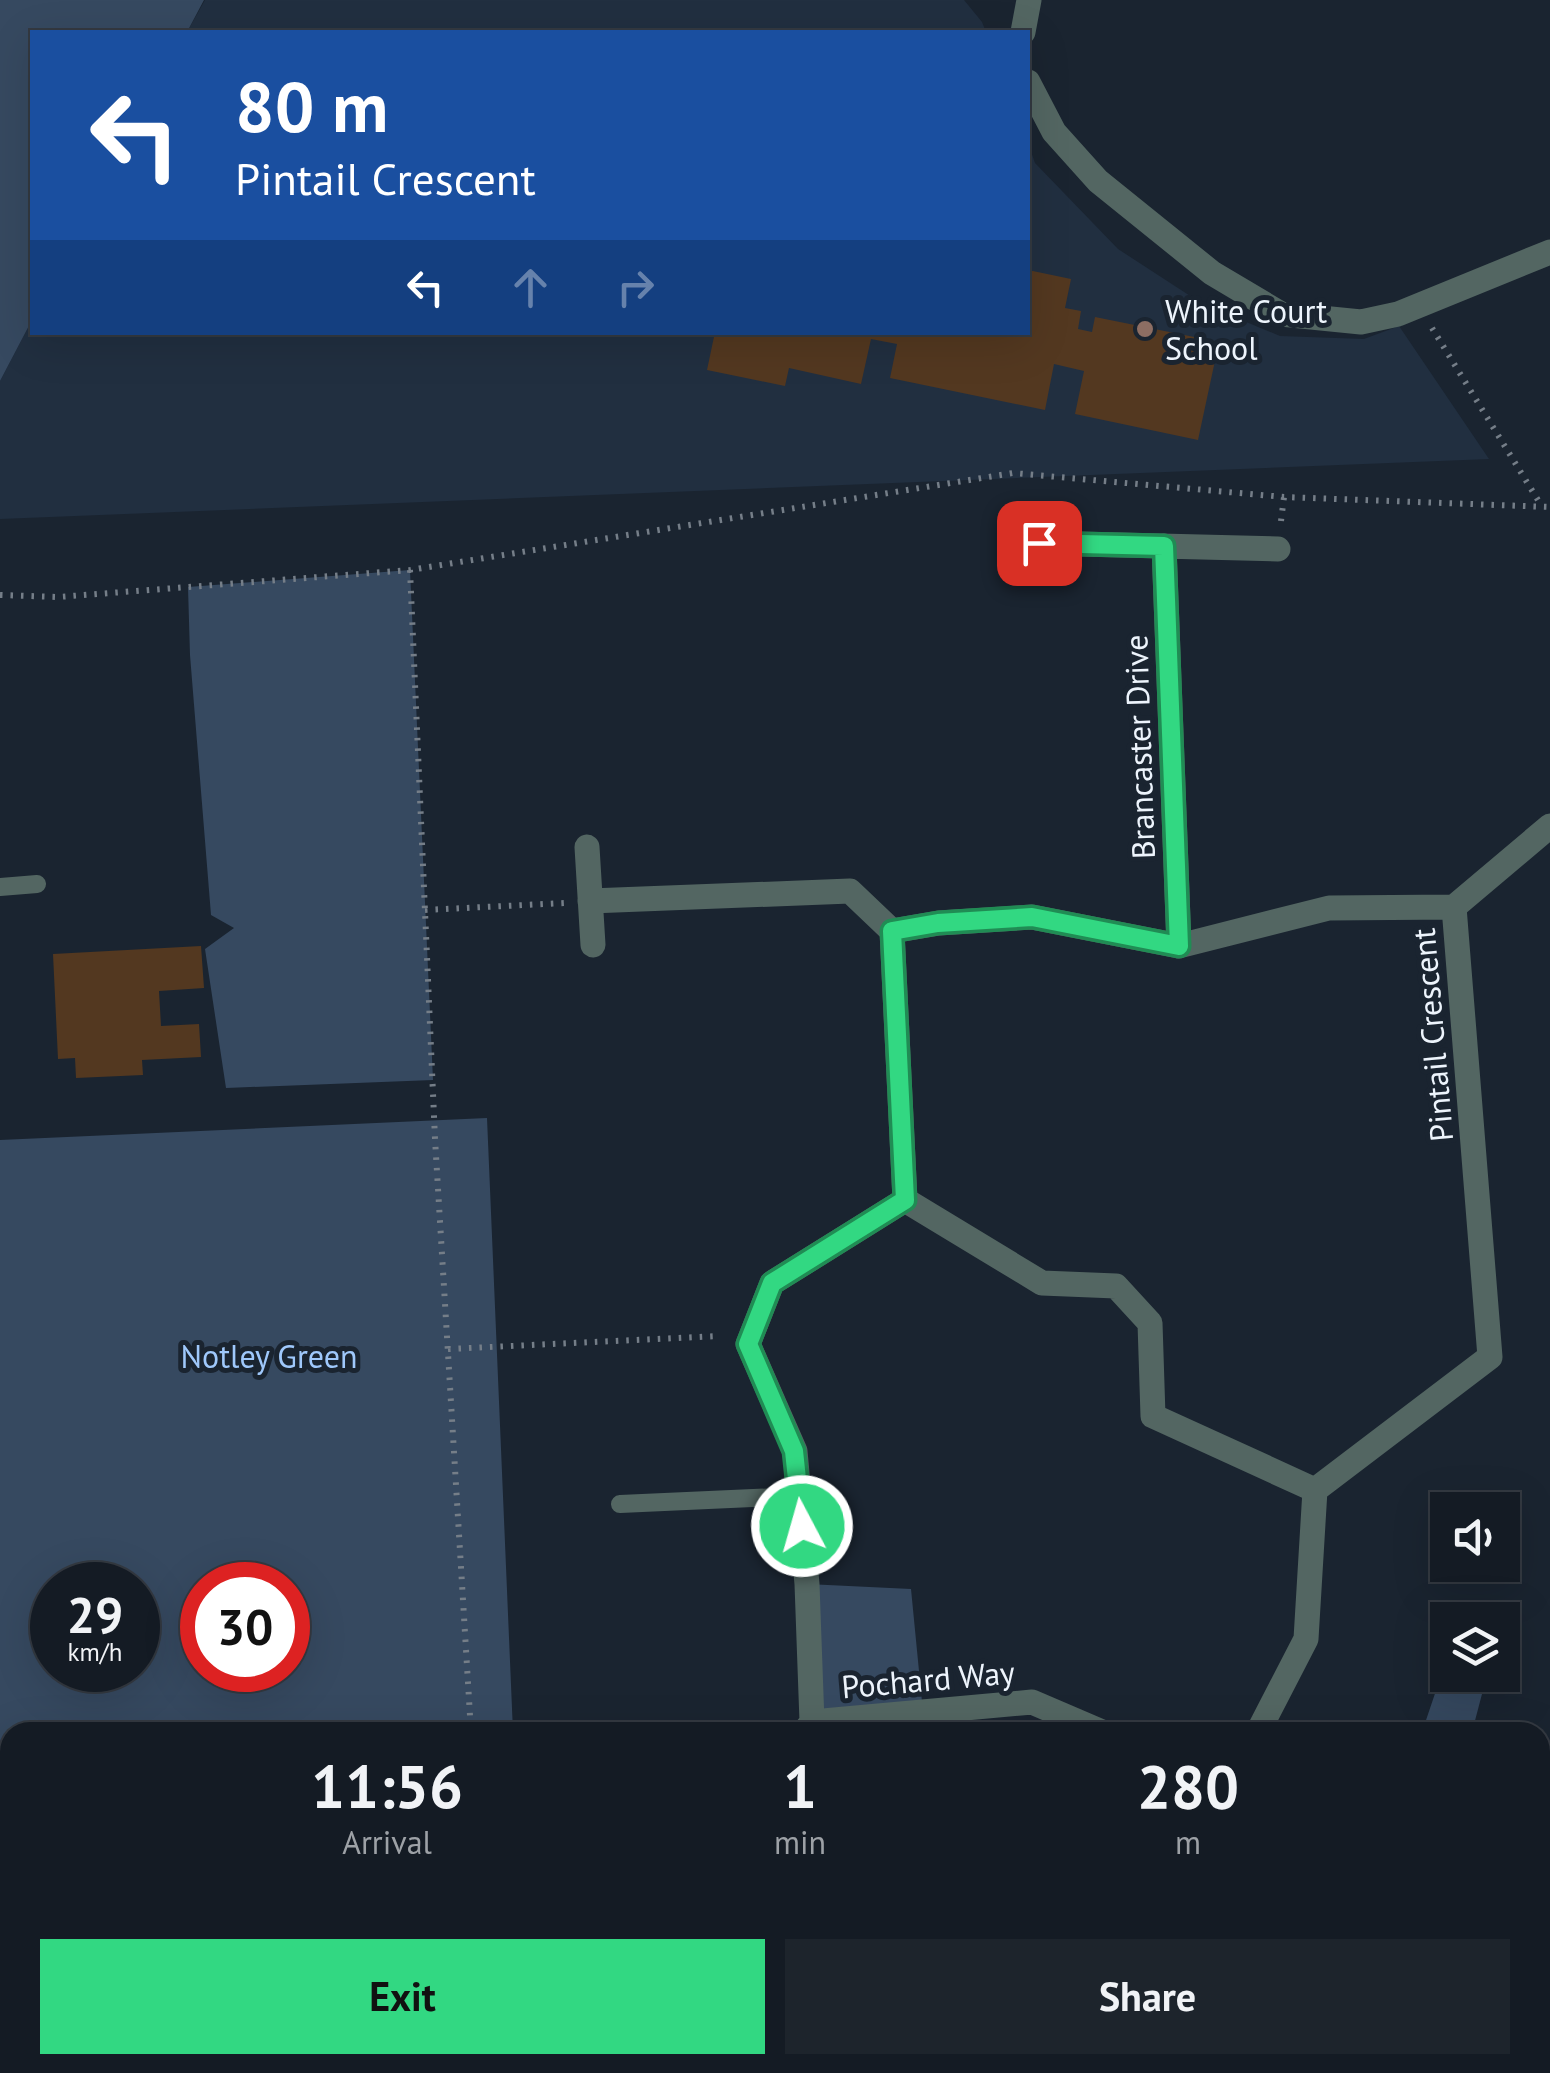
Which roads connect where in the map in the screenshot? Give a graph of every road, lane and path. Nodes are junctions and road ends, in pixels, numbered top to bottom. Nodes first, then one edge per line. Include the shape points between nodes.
1 (1029, 0) edge
2 (1022, 30) edge
3 (1030, 86) edge
4 (1550, 252) edge
5 (1419, 307) junction
6 (1546, 507) edge
7 (1039, 543) dead end
8 (1164, 546) junction
9 (1278, 549) dead end
10 (410, 570) junction
11 (0, 595) edge
12 (1550, 826) edge
13 (587, 847) dead end
14 (37, 884) dead end
15 (0, 887) edge
16 (590, 901) junction
17 (1454, 907) junction
18 (425, 910) junction
19 (892, 931) junction
20 (594, 944) dead end
21 (1179, 946) junction
22 (905, 1200) junction
23 (751, 1335) junction
24 (448, 1349) junction
25 (1315, 1490) junction
26 (799, 1496) junction
27 (620, 1504) dead end
28 (470, 1722) edge
29 (808, 1722) edge
30 (853, 1722) edge
31 (1079, 1722) edge
32 (1263, 1722) edge

1 - 2 street
3 - 5 street via 1054,132 1098,181 1212,273 1281,314 1360,322
4 - 5 street
5 - 6 path
6 - 10 path via 1284,497 1013,473
7 - 8 street
8 - 9 street
8 - 21 street, Brancaster Drive
10 - 11 path via 58,597
10 - 18 path
12 - 17 street
13 - 16 street
14 - 15 lane
16 - 18 path
16 - 19 street via 850,891
16 - 20 street
17 - 21 street, Pintail Crescent via 1329,908
17 - 25 street, Pintail Crescent via 1490,1357
18 - 24 path
19 - 21 street, Pintail Crescent via 1032,917
19 - 22 street
22 - 23 street via 772,1283
22 - 25 street via 1042,1283 1116,1286 1150,1323 1153,1416
23 - 24 path
23 - 26 street, Pochard Way via 748,1344 794,1451
24 - 28 path
25 - 32 street via 1306,1640
26 - 27 lane
26 - 29 street, Pochard Way via 808,1584
30 - 31 street, Pochard Way via 1032,1702

